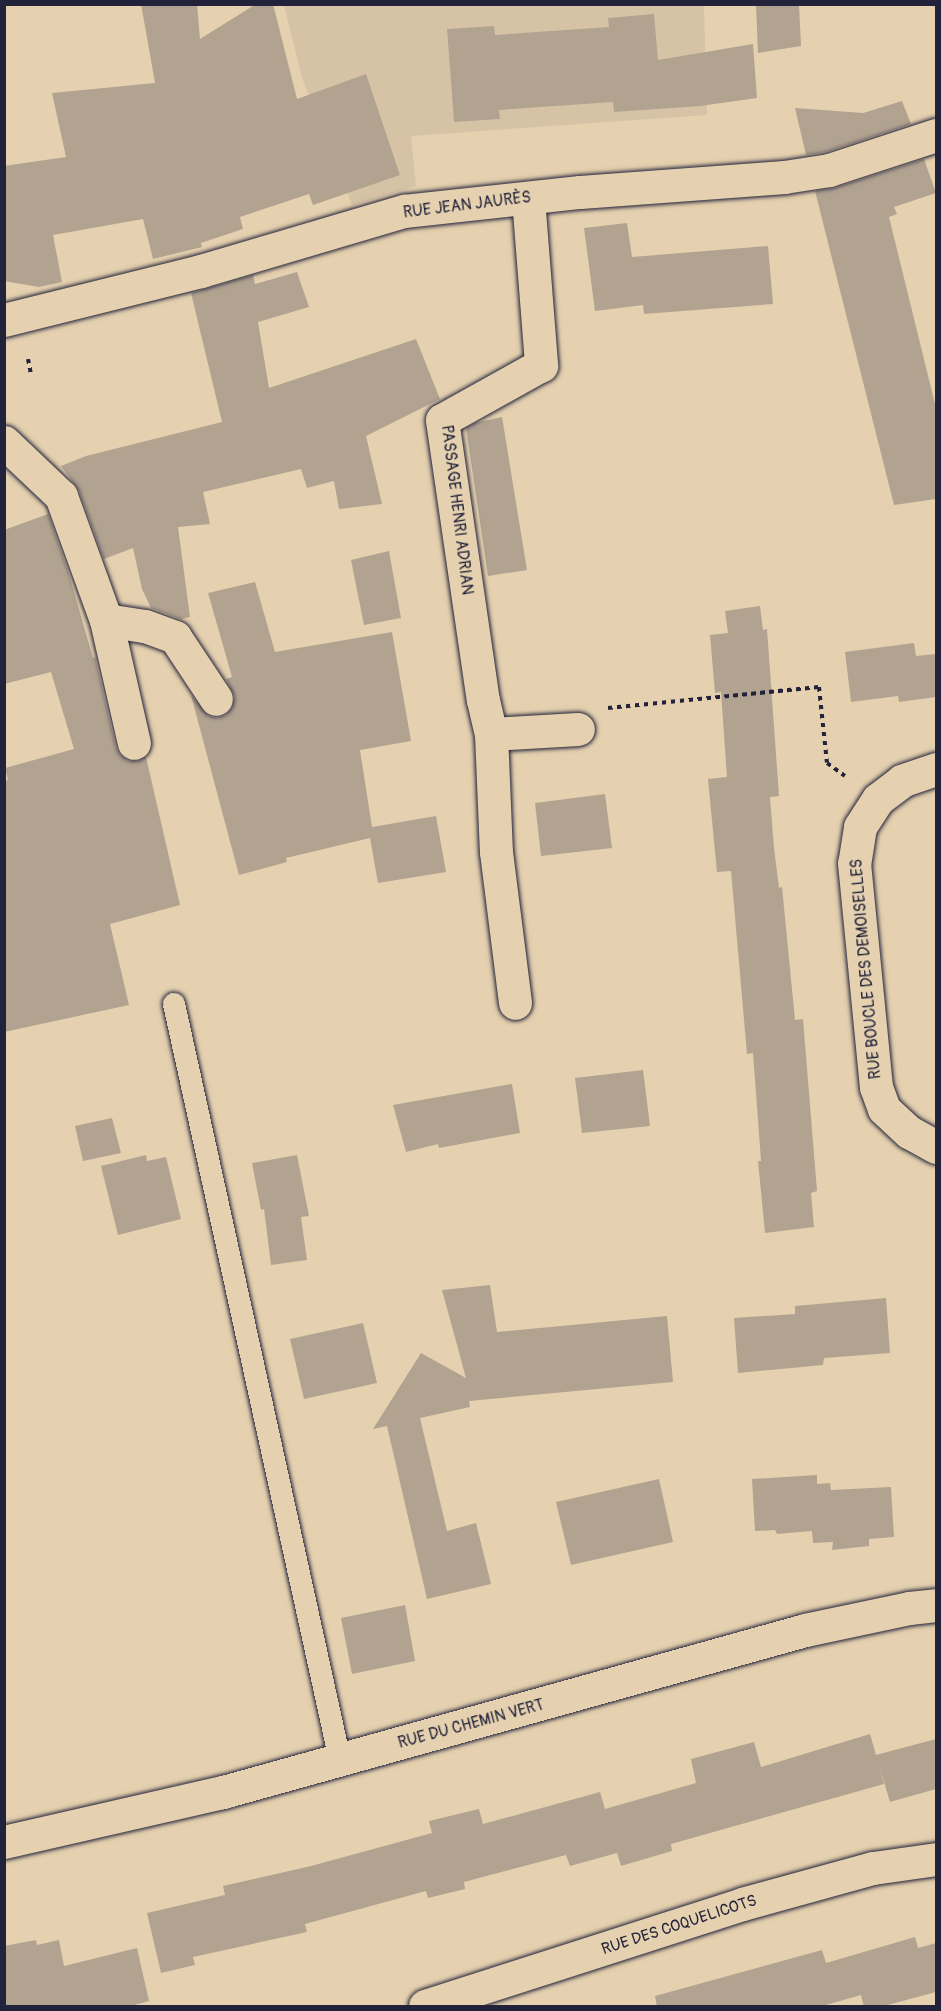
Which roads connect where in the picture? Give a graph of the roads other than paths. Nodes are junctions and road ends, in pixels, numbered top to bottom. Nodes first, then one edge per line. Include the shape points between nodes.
1 (936, 135) edge
2 (528, 198) junction
3 (4, 320) edge
4 (4, 442) edge
5 (106, 620) junction
6 (216, 699) dead end
7 (578, 729) road end
8 (491, 734) junction
9 (134, 743) dead end
10 (936, 769) edge
11 (174, 1004) dead end
12 (515, 1004) dead end
13 (936, 1147) edge
14 (936, 1605) edge
15 (340, 1760) junction
16 (4, 1842) edge
17 (936, 1859) edge
18 (425, 2007) edge

1 - 2 street, RUE JEAN JAURÈS via 830,170
2 - 3 street, RUE JEAN JAURÈS via 404,211 201,271
2 - 8 street, PASSAGE HENRI ADRIAN via 541,365 442,420
4 - 5 street via 61,496
5 - 6 street via 145,626 176,637
5 - 9 street
7 - 8 street
8 - 12 street, PASSAGE HENRI ADRIAN via 496,852
10 - 13 street, RUE BOUCLE DES DEMOISELLES via 902,781 878,799 860,827 854,863 876,1088 884,1109 909,1132
11 - 15 lane
14 - 15 street, RUE DU CHEMIN VERT via 805,1630
15 - 16 street, RUE DU CHEMIN VERT via 223,1792
17 - 18 street, RUE DES COQUELICOTS via 873,1868 742,1904

